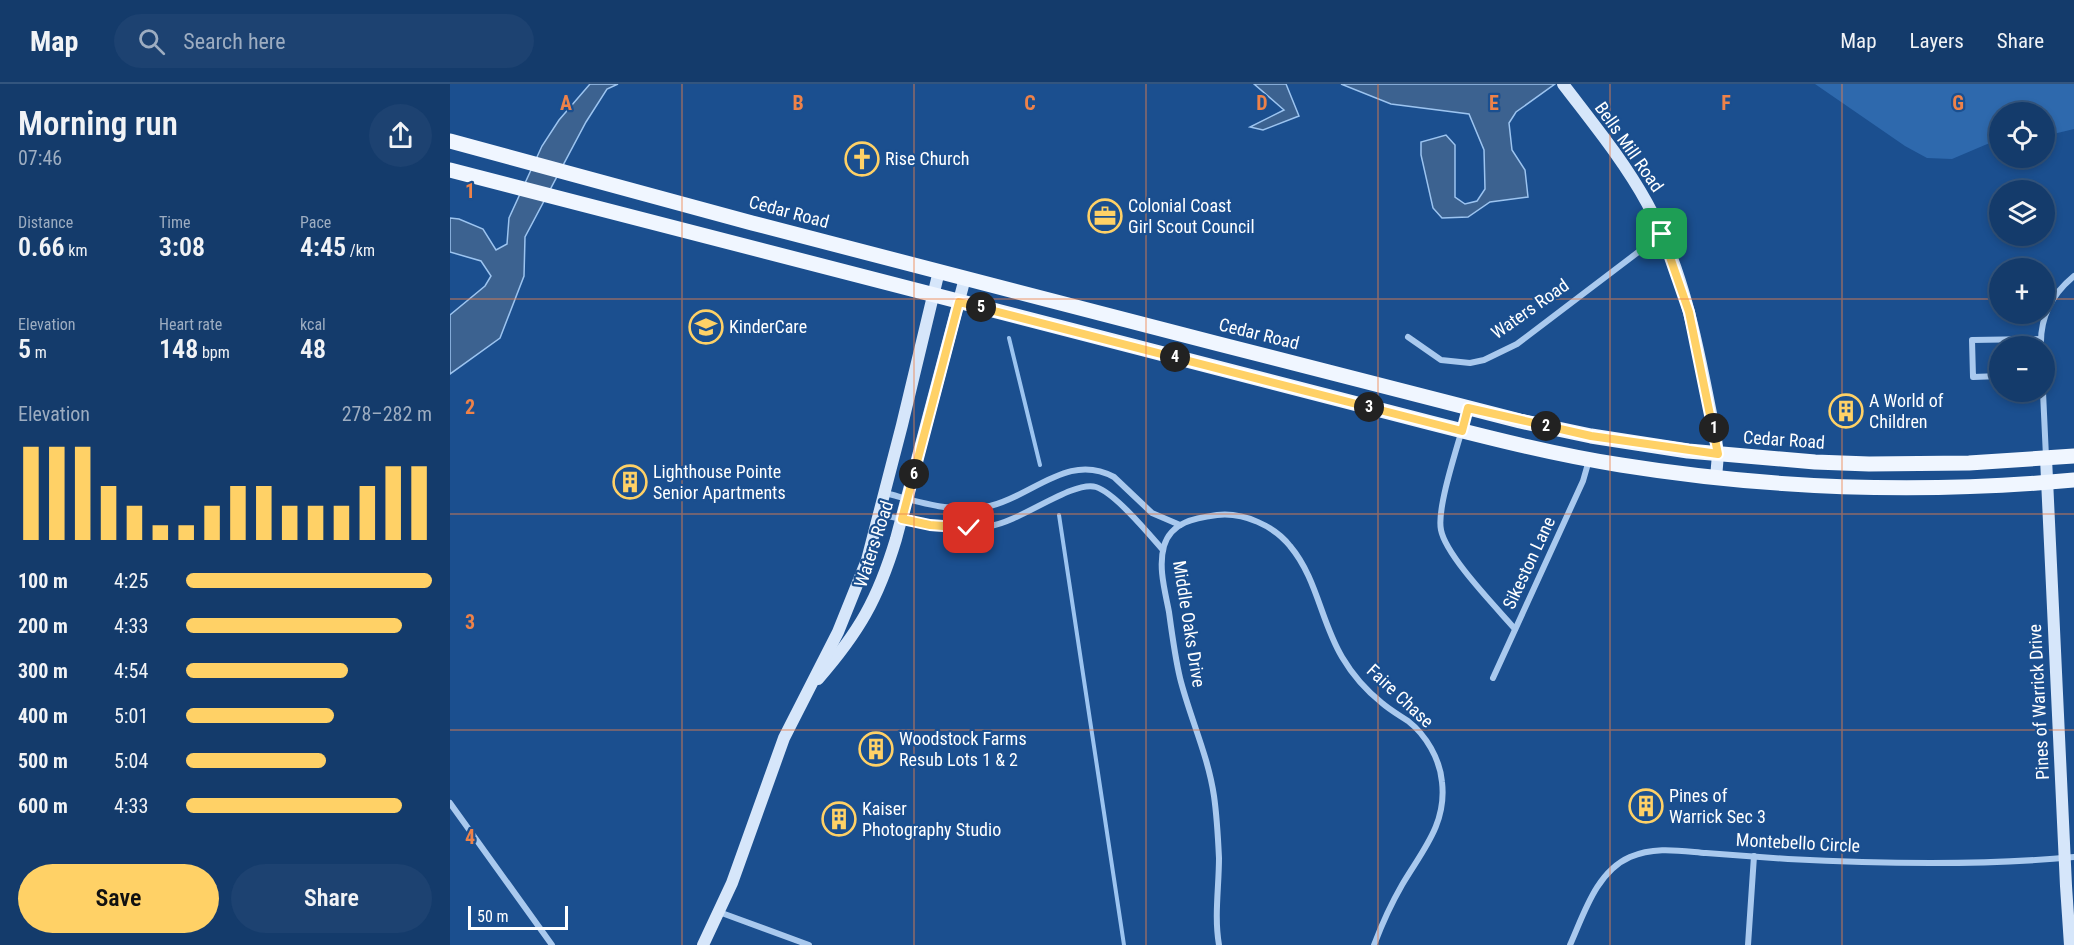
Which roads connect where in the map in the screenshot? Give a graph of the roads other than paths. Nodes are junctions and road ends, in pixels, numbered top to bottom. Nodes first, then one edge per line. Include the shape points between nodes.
1 (1563, 84) edge
2 (450, 141) edge
3 (450, 170) edge
4 (1662, 234) junction
5 (939, 271) junction
6 (2074, 276) edge
7 (965, 278) junction
8 (933, 295) junction
9 (959, 302) junction
10 (2042, 336) edge
11 (1408, 337) dead end
12 (1989, 340) edge
13 (1989, 376) edge
14 (2043, 402) edge
15 (1468, 408) junction
16 (1462, 431) junction
17 (1718, 454) junction
18 (2074, 456) edge
19 (2046, 458) junction
20 (1589, 459) junction
21 (1716, 478) junction
22 (2074, 480) edge
23 (2048, 482) junction
24 (885, 494) junction
25 (907, 499) junction
26 (880, 514) junction
27 (902, 519) junction
28 (1180, 525) junction
29 (1163, 550) junction
30 (1515, 629) junction
31 (1493, 678) dead end
32 (804, 696) junction
33 (450, 804) edge
34 (1754, 856) junction
35 (2069, 857) edge
36 (719, 912) junction
37 (552, 945) edge
38 (703, 945) edge
39 (809, 945) edge
40 (1219, 945) edge
41 (1374, 945) edge
42 (1570, 945) edge
43 (1748, 945) edge
44 (2070, 945) edge

1 - 4 street, Bells Mill Road via 1633,180
2 - 5 main road, Cedar Road
3 - 8 main road
4 - 11 street, Waters Road via 1524,339 1484,360 1441,360
4 - 17 street, Bells Mill Road via 1689,312
5 - 7 main road, Cedar Road
5 - 8 street, Waters Road
6 - 10 street via 2052,299
7 - 9 street, Waters Road
7 - 15 main road, Cedar Road
8 - 9 main road
8 - 24 street, Waters Road
9 - 16 main road
9 - 25 street, Waters Road
12 - 13 street via 1972,340 1973,377
14 - 19 street
15 - 16 street
15 - 17 main road, Cedar Road via 1591,436
16 - 20 main road
16 - 30 street via 1442,508 1441,530 1455,558
17 - 19 main road, Cedar Road via 1869,464
17 - 21 street, Bells Mill Road
18 - 19 main road, Cedar Road
19 - 23 street, Pines of Warrick Drive
20 - 21 main road
20 - 30 street, Sikeston Lane via 1583,481
21 - 23 main road via 1888,488
22 - 23 main road
23 - 35 street, Pines of Warrick Drive
24 - 25 street
24 - 26 street, Waters Road
25 - 27 street, Waters Road
25 - 28 street via 951,509 989,506 1069,470 1090,469 1114,477 1152,513
26 - 27 street, Middle Oaks Drive
26 - 32 street, Waters Road via 851,602
27 - 29 street, Middle Oaks Drive via 950,528 992,526 1075,488 1090,485 1112,497
27 - 32 street, Waters Road via 868,612 846,646
28 - 29 street via 1170,534
28 - 41 street, Faire Chase via 1222,514 1263,524 1283,538 1306,572 1342,658 1374,696 1417,729 1435,757 1442,779 1442,805 1435,832 1401,886
29 - 40 street, Middle Oaks Drive via 1162,569 1180,678 1213,794 1219,858
30 - 31 street, Sikeston Lane
32 - 36 street, Waters Road via 784,738
33 - 37 street
34 - 35 street, Montebello Circle via 1887,862
34 - 42 street, Montebello Circle via 1667,850 1628,858 1614,868 1593,894
34 - 43 street
35 - 44 street, Pines of Warrick Drive
36 - 38 street, Waters Road
36 - 39 street

